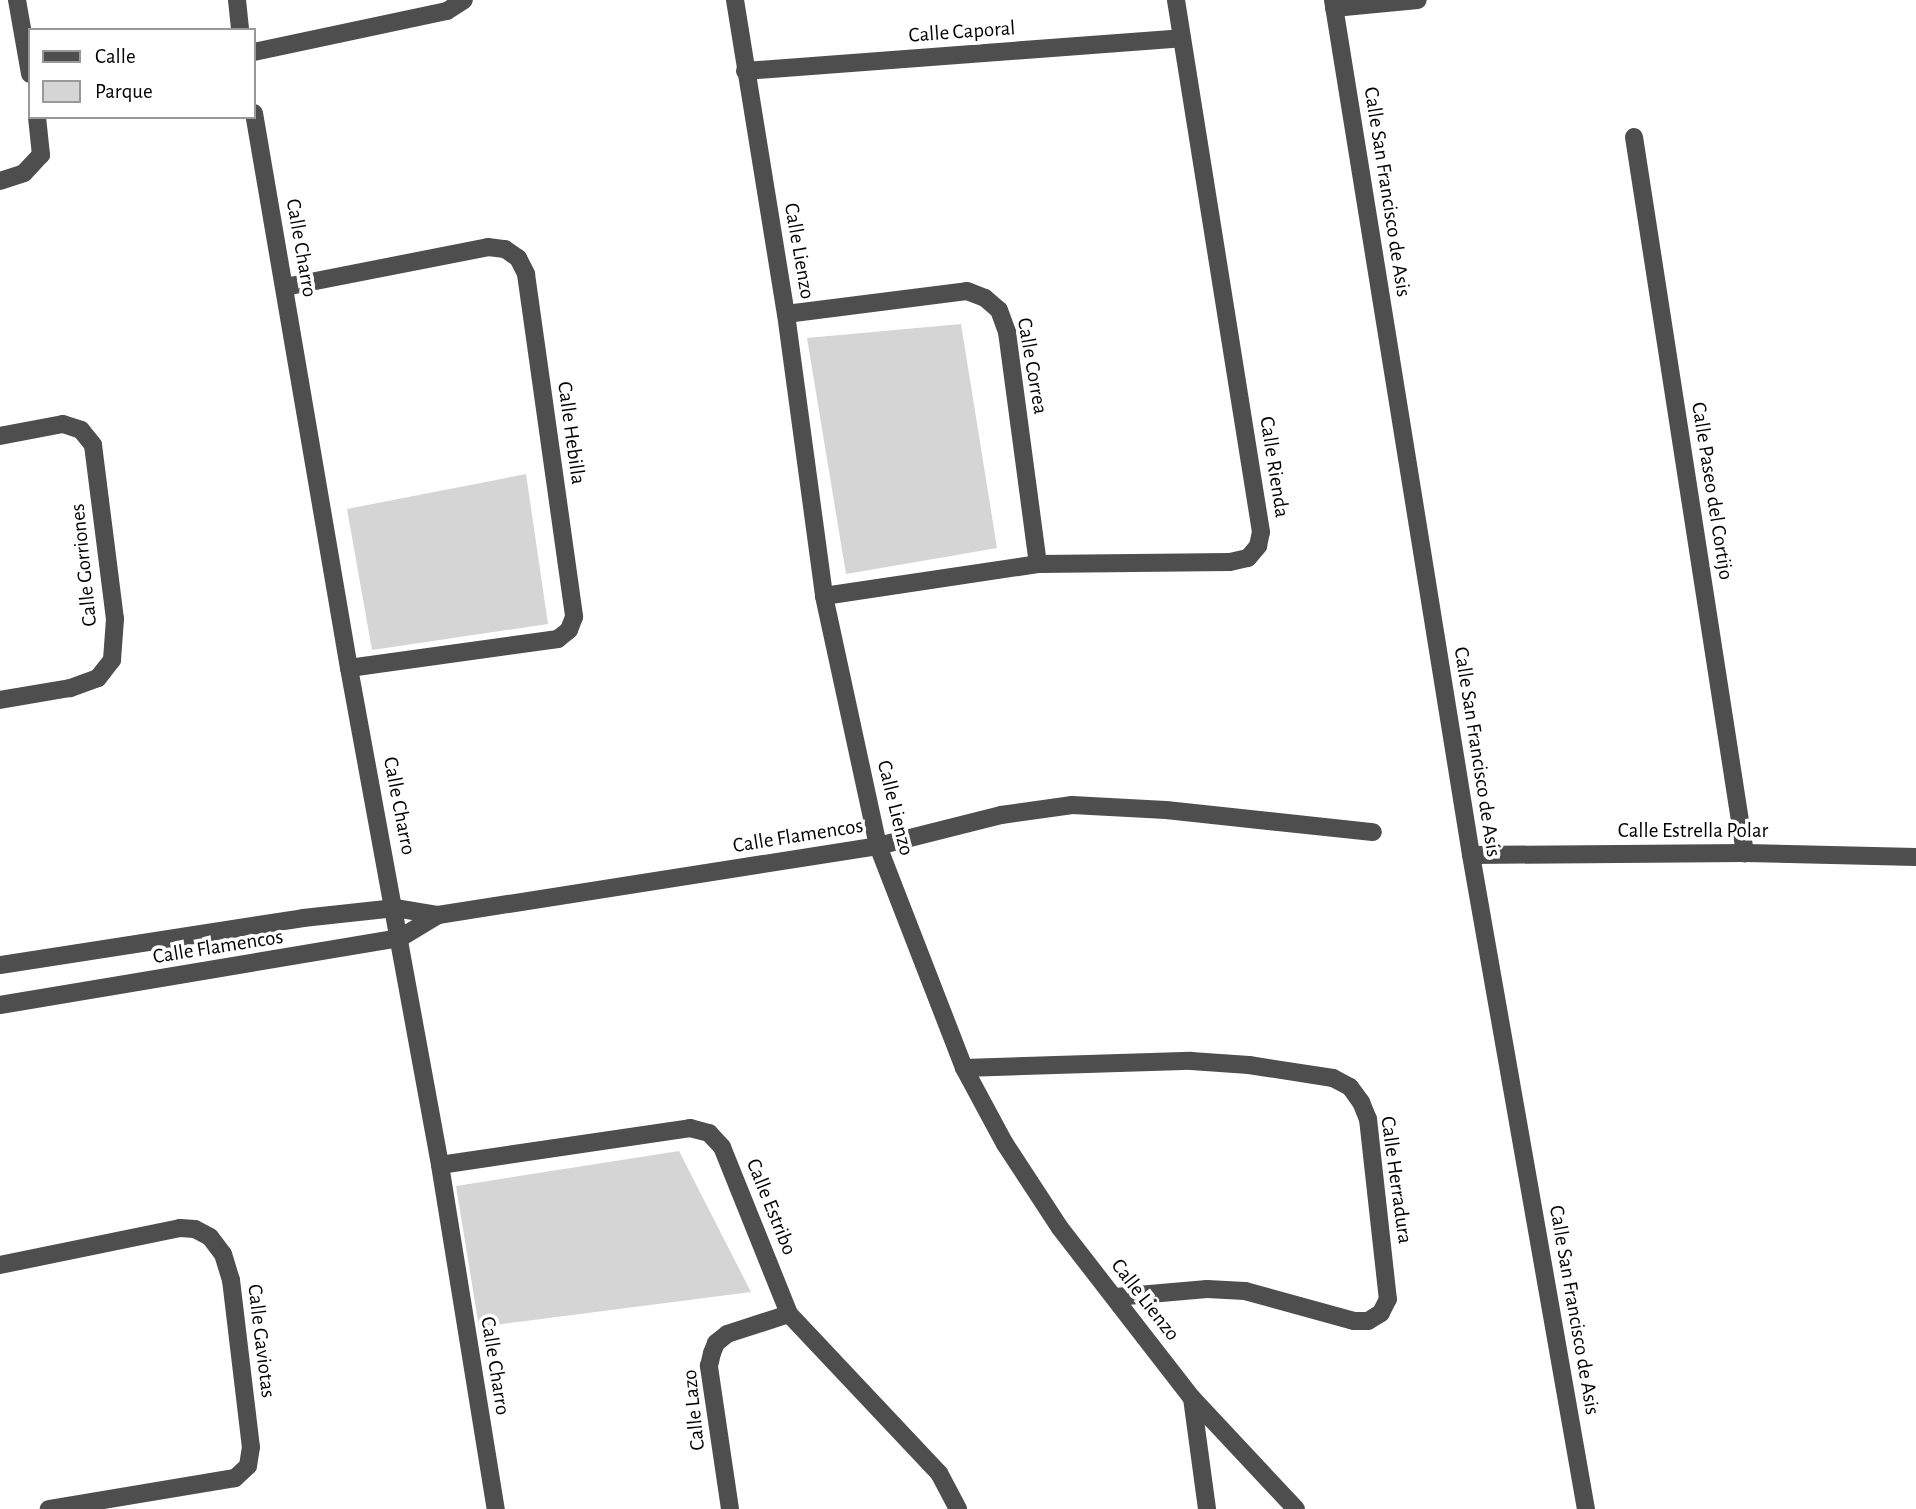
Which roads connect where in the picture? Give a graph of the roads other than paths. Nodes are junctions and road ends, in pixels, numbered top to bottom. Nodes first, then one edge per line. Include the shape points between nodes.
1 (16, 0) edge
2 (237, 0) edge
3 (464, 0) edge
4 (735, 0) edge
5 (1176, 0) edge
6 (1418, 0) edge
7 (1334, 4) edge
8 (240, 28) edge
9 (1182, 38) junction
10 (256, 52) edge
11 (28, 63) edge
12 (746, 71) junction
13 (37, 119) edge
14 (255, 119) edge
15 (1634, 137) dead end
16 (0, 181) edge
17 (285, 287) junction
18 (786, 314) junction
19 (0, 436) edge
20 (1038, 564) junction
21 (824, 596) junction
22 (349, 668) junction
23 (0, 699) edge
24 (1373, 832) dead end
25 (878, 846) junction
26 (1745, 853) junction
27 (1471, 855) junction
28 (1916, 857) edge
29 (395, 908) junction
30 (438, 915) junction
31 (400, 938) junction
32 (0, 965) edge
33 (0, 1005) edge
34 (964, 1068) junction
35 (440, 1165) junction
36 (0, 1265) edge
37 (1115, 1297) junction
38 (789, 1314) junction
39 (1192, 1398) junction
40 (49, 1509) edge
41 (496, 1509) edge
42 (730, 1509) edge
43 (958, 1509) edge
44 (1208, 1509) edge
45 (1296, 1509) edge
46 (1586, 1509) edge

1 - 11 street
2 - 8 street
3 - 10 street via 447,11
4 - 12 street, Calle Lienzo
5 - 9 street, Calle Rienda
6 - 7 street
7 - 27 street, Calle San Francisco de Asis
9 - 12 street, Calle Caporal
9 - 20 street, Calle Rienda via 1261,532 1258,546 1248,558 1230,562
12 - 18 street, Calle Lienzo
13 - 16 street via 40,155 24,173
14 - 17 street, Calle Charro
15 - 26 street, Calle Paseo del Cortijo
17 - 22 street, Calle Charro
17 - 22 street, Calle Hebilla via 488,247 505,249 518,258 526,274 573,617 569,630 558,639
18 - 20 street, Calle Correa via 967,291 999,310 1007,332
18 - 21 street, Calle Lienzo
19 - 23 street, Calle Gorriones via 63,424 81,430 93,445 115,619 112,660 98,678 70,688
20 - 21 street, Calle Rienda
21 - 25 street, Calle Lienzo
22 - 29 street, Calle Charro
24 - 25 street, Calle Flamencos via 1166,810 1072,806 1001,815
25 - 30 street, Calle Flamencos
25 - 34 street, Calle Lienzo
26 - 27 street, Calle Estrella Polar
26 - 28 street, Calle Estrella Polar
27 - 46 street, Calle San Francisco de Asis
29 - 30 street, Calle Flamencos
29 - 31 street, Calle Charro
29 - 32 street, Calle Flamencos
30 - 31 street, Calle Flamencos
31 - 33 street, Calle Flamencos
31 - 35 street, Calle Charro
34 - 37 street, Calle Lienzo via 1004,1144 1053,1218
34 - 37 street, Calle Herradura via 1191,1062 1249,1065 1334,1078 1350,1087 1360,1102 1368,1119 1388,1298 1381,1313 1368,1321 1354,1321 1245,1291 1207,1289
35 - 38 street, Calle Estribo via 691,1128 709,1133 722,1147
35 - 41 street, Calle Charro
36 - 40 street, Calle Gaviotas via 180,1228 210,1237 223,1254 231,1280 251,1447 248,1466 235,1478
37 - 39 street, Calle Lienzo
38 - 42 street, Calle Lazo via 727,1334 712,1353 709,1366
38 - 43 street, Calle Estribo via 939,1473
39 - 44 street
39 - 45 street, Calle Lienzo

